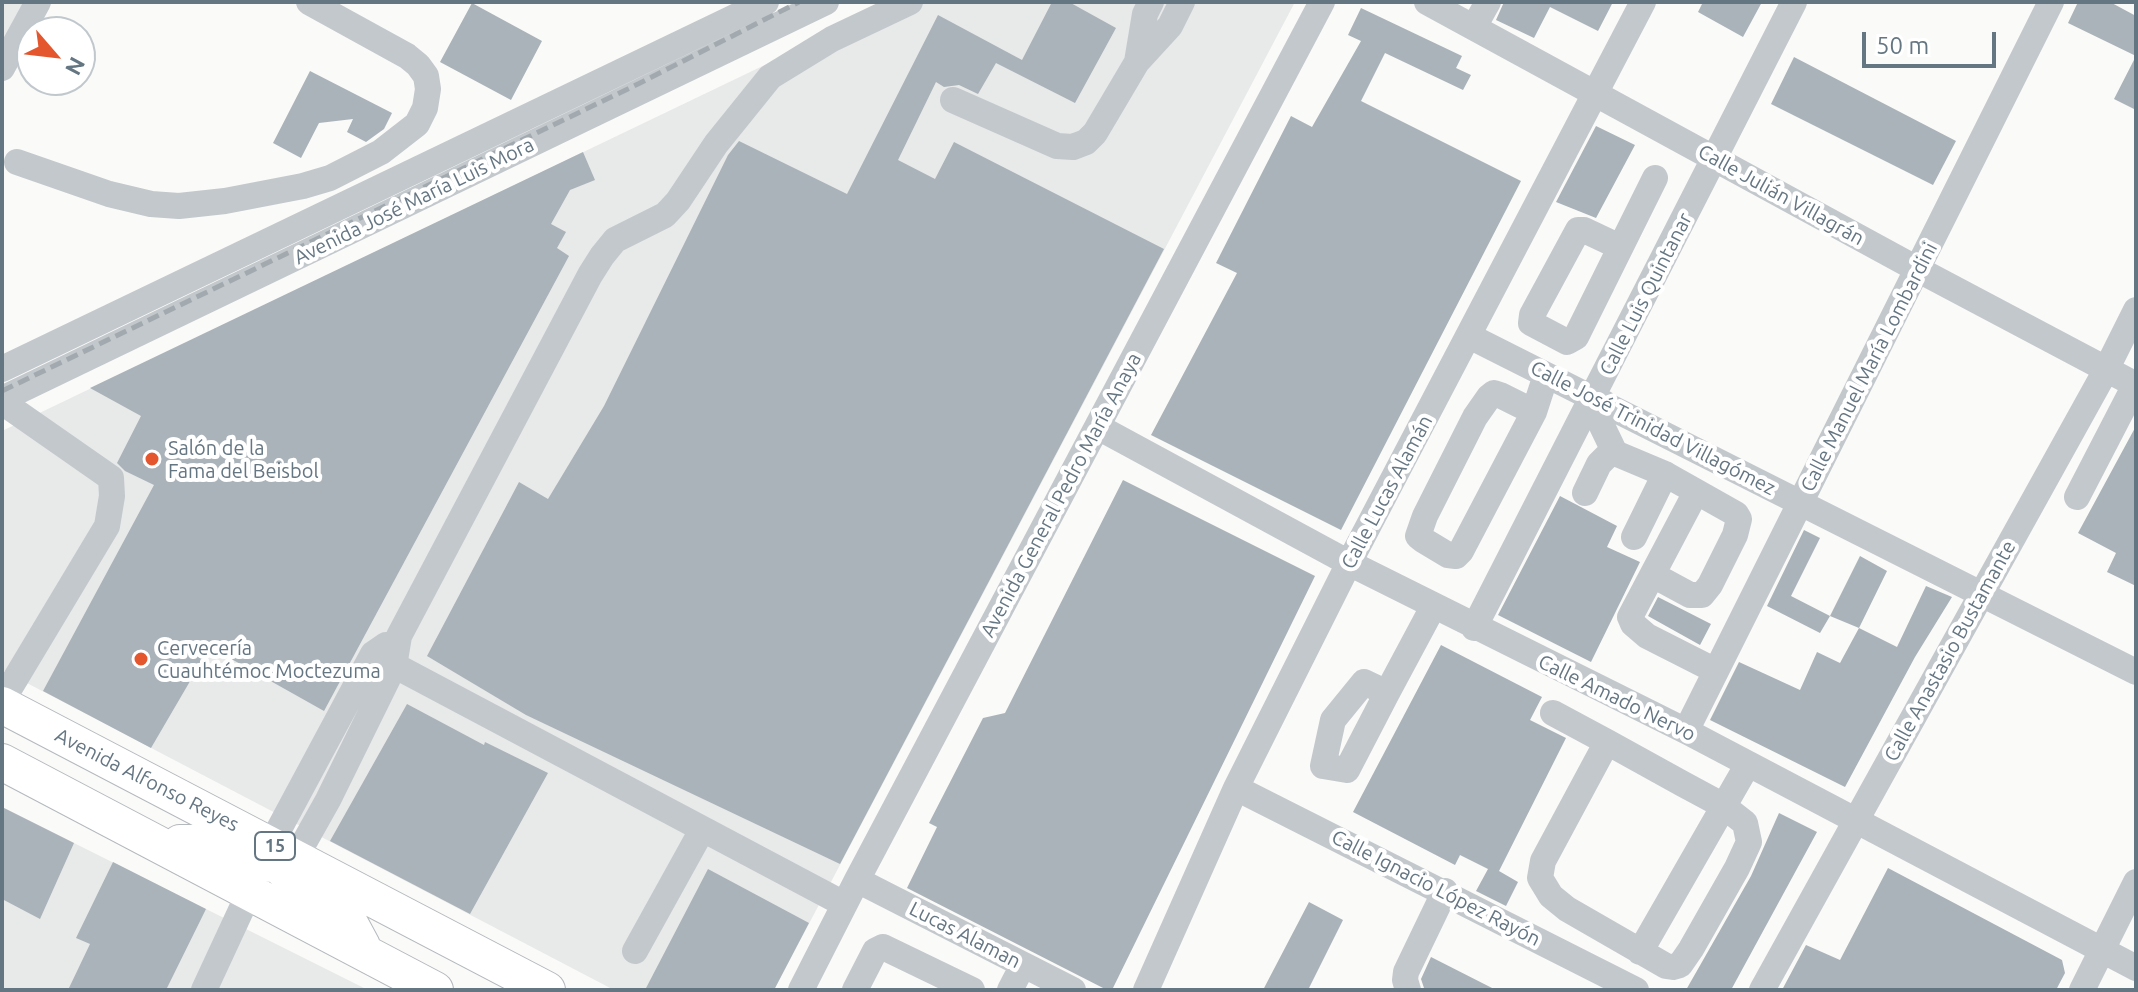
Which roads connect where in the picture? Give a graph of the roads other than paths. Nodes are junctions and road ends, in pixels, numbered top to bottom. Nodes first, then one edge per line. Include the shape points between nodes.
1 (38, 2) edge
2 (309, 2) edge
3 (766, 2) edge
4 (826, 2) edge
5 (910, 2) edge
6 (1182, 2) edge
7 (1322, 2) edge
8 (1427, 2) edge
9 (1488, 2) edge
10 (1643, 2) edge
11 (1794, 2) edge
12 (2051, 2) edge
13 (1140, 6) edge
14 (1170, 26) junction
15 (1474, 27) junction
16 (1137, 62) junction
17 (2, 68) edge
18 (1594, 95) junction
19 (953, 100) dead end
20 (1715, 158) junction
21 (17, 162) dead end
22 (1655, 178) dead end
23 (1620, 247) junction
24 (1917, 269) junction
25 (2136, 310) edge
26 (1534, 326) junction
27 (1469, 336) junction
28 (1515, 359) junction
29 (2, 369) edge
30 (2106, 370) junction
31 (1546, 375) junction
32 (2135, 385) edge
33 (2, 400) edge
34 (1599, 400) junction
35 (1534, 412) junction
36 (1098, 427) junction
37 (1615, 453) junction
38 (1665, 474) junction
39 (1696, 492) junction
40 (1585, 493) dead end
41 (2077, 497) dead end
42 (1801, 502) junction
43 (1634, 537) dead end
44 (1349, 563) junction
45 (1653, 575) junction
46 (1981, 594) junction
47 (1433, 607) junction
48 (1474, 628) junction
49 (384, 660) junction
50 (1716, 671) junction
51 (2136, 672) edge
52 (1387, 693) dead end
53 (2, 703) edge
54 (1553, 713) dead end
55 (333, 728) junction
56 (1686, 731) junction
57 (358, 741) junction
58 (1607, 742) junction
59 (2, 762) edge
60 (1748, 764) junction
61 (1236, 788) junction
62 (1722, 805) junction
63 (1857, 820) junction
64 (702, 830) junction
65 (158, 845) junction
66 (281, 855) junction
67 (857, 880) junction
68 (2136, 882) edge
69 (1445, 891) junction
70 (249, 893) junction
71 (844, 904) junction
72 (635, 951) dead end
73 (2102, 951) junction
74 (1640, 952) junction
75 (366, 954) junction
76 (1023, 965) junction
77 (2136, 968) edge
78 (204, 990) edge
79 (435, 990) edge
80 (547, 990) edge
81 (801, 990) edge
82 (855, 990) edge
83 (972, 990) edge
84 (1010, 990) edge
85 (1073, 990) edge
86 (1146, 990) edge
87 (1408, 990) edge
88 (1636, 990) edge
89 (1762, 990) edge
90 (2082, 990) edge

1 - 17 street
2 - 21 street via 407,56 426,76 425,108 417,124 381,152 303,186 179,206 109,194
3 - 29 street, Avenida José María Luis Mora
4 - 33 street, Avenida José María Luis Mora
5 - 49 street via 832,39 770,77 665,215 615,240 590,275
6 - 14 street
7 - 36 street, Avenida General Pedro María Anaya
8 - 15 street, Calle Julián Villagrán
9 - 15 street
10 - 18 street, Calle Lucas Alamán
11 - 20 street, Calle Luis Quintanar
12 - 24 street, Calle Manuel María Lombardini
13 - 14 street
13 - 16 street
14 - 16 street
15 - 18 street, Calle Julián Villagrán
16 - 19 street via 1095,133 1073,147 1057,146
18 - 20 street, Calle Julián Villagrán
18 - 27 street, Calle Lucas Alamán
20 - 24 street, Calle Julián Villagrán
20 - 34 street, Calle Luis Quintanar
22 - 23 street
23 - 26 street via 1576,337 1567,342
23 - 26 street via 1578,230 1532,315
24 - 30 street, Calle Julián Villagrán
24 - 42 street, Calle Manuel María Lombardini
25 - 30 street, Calle Anastasio Bustamante
26 - 28 street
27 - 28 street, Calle José Trinidad Villagómez
27 - 44 street, Calle Lucas Alamán
28 - 31 street, Calle José Trinidad Villagómez
30 - 32 street, Calle Julián Villagrán
30 - 46 street, Calle Anastasio Bustamante
31 - 34 street, Calle José Trinidad Villagómez
31 - 35 street
32 - 41 street
33 - 53 street via 111,478 112,496 107,526
34 - 37 street via 1602,426
34 - 42 street, Calle José Trinidad Villagómez
34 - 48 street, Calle Luis Quintanar
35 - 35 street via 1500,395 1489,397 1418,536 1448,555 1461,551
36 - 44 street, Calle Amado Nervo
36 - 67 street, Avenida General Pedro María Anaya
37 - 38 street
37 - 40 street via 1604,458
38 - 39 street
38 - 43 street
39 - 45 street
39 - 45 street via 1739,519 1710,585 1696,596
42 - 46 street, Calle José Trinidad Villagómez
42 - 50 street, Calle Manuel María Lombardini
44 - 47 street, Calle Amado Nervo
44 - 61 street, Calle Lucas Alamán
45 - 50 street via 1632,610 1633,624
46 - 51 street, Calle José Trinidad Villagómez
46 - 63 street, Calle Anastasio Bustamante
47 - 48 street, Calle Amado Nervo
47 - 52 street
48 - 56 street, Calle Amado Nervo
49 - 55 street
49 - 57 street
49 - 64 street
50 - 56 street, Calle Manuel María Lombardini
53 - 66 highway, Avenida Alfonso Reyes / 15
54 - 58 street
55 - 57 street
55 - 66 street
56 - 60 street, Calle Amado Nervo
57 - 66 street
58 - 62 street
58 - 74 street via 1540,878 1567,909
59 - 65 highway
60 - 62 street
60 - 63 street, Calle Amado Nervo
61 - 69 street, Calle Ignacio López Rayón
61 - 86 street, Calle Lucas Alamán
62 - 74 street
62 - 74 street via 1739,816 1749,832 1737,868 1680,965 1673,967
63 - 73 street, Calle Amado Nervo
63 - 89 street, Calle Anastasio Bustamante
64 - 71 street
64 - 72 street
65 - 66 highway via 197,843 254,862
65 - 70 highway
66 - 75 highway via 348,920
66 - 80 highway, Avenida Alfonso Reyes / 15
67 - 71 street, Avenida General Pedro María Anaya
67 - 76 street, Lucas Alaman
68 - 73 street
69 - 87 street via 1406,972
69 - 88 street, Calle Ignacio López Rayón
70 - 75 highway
70 - 78 street
71 - 81 street, Avenida General Pedro María Anaya
73 - 77 street, Calle Amado Nervo
73 - 90 street
75 - 79 highway
76 - 84 street
76 - 85 street, Lucas Alaman
82 - 83 street via 875,951 883,947

